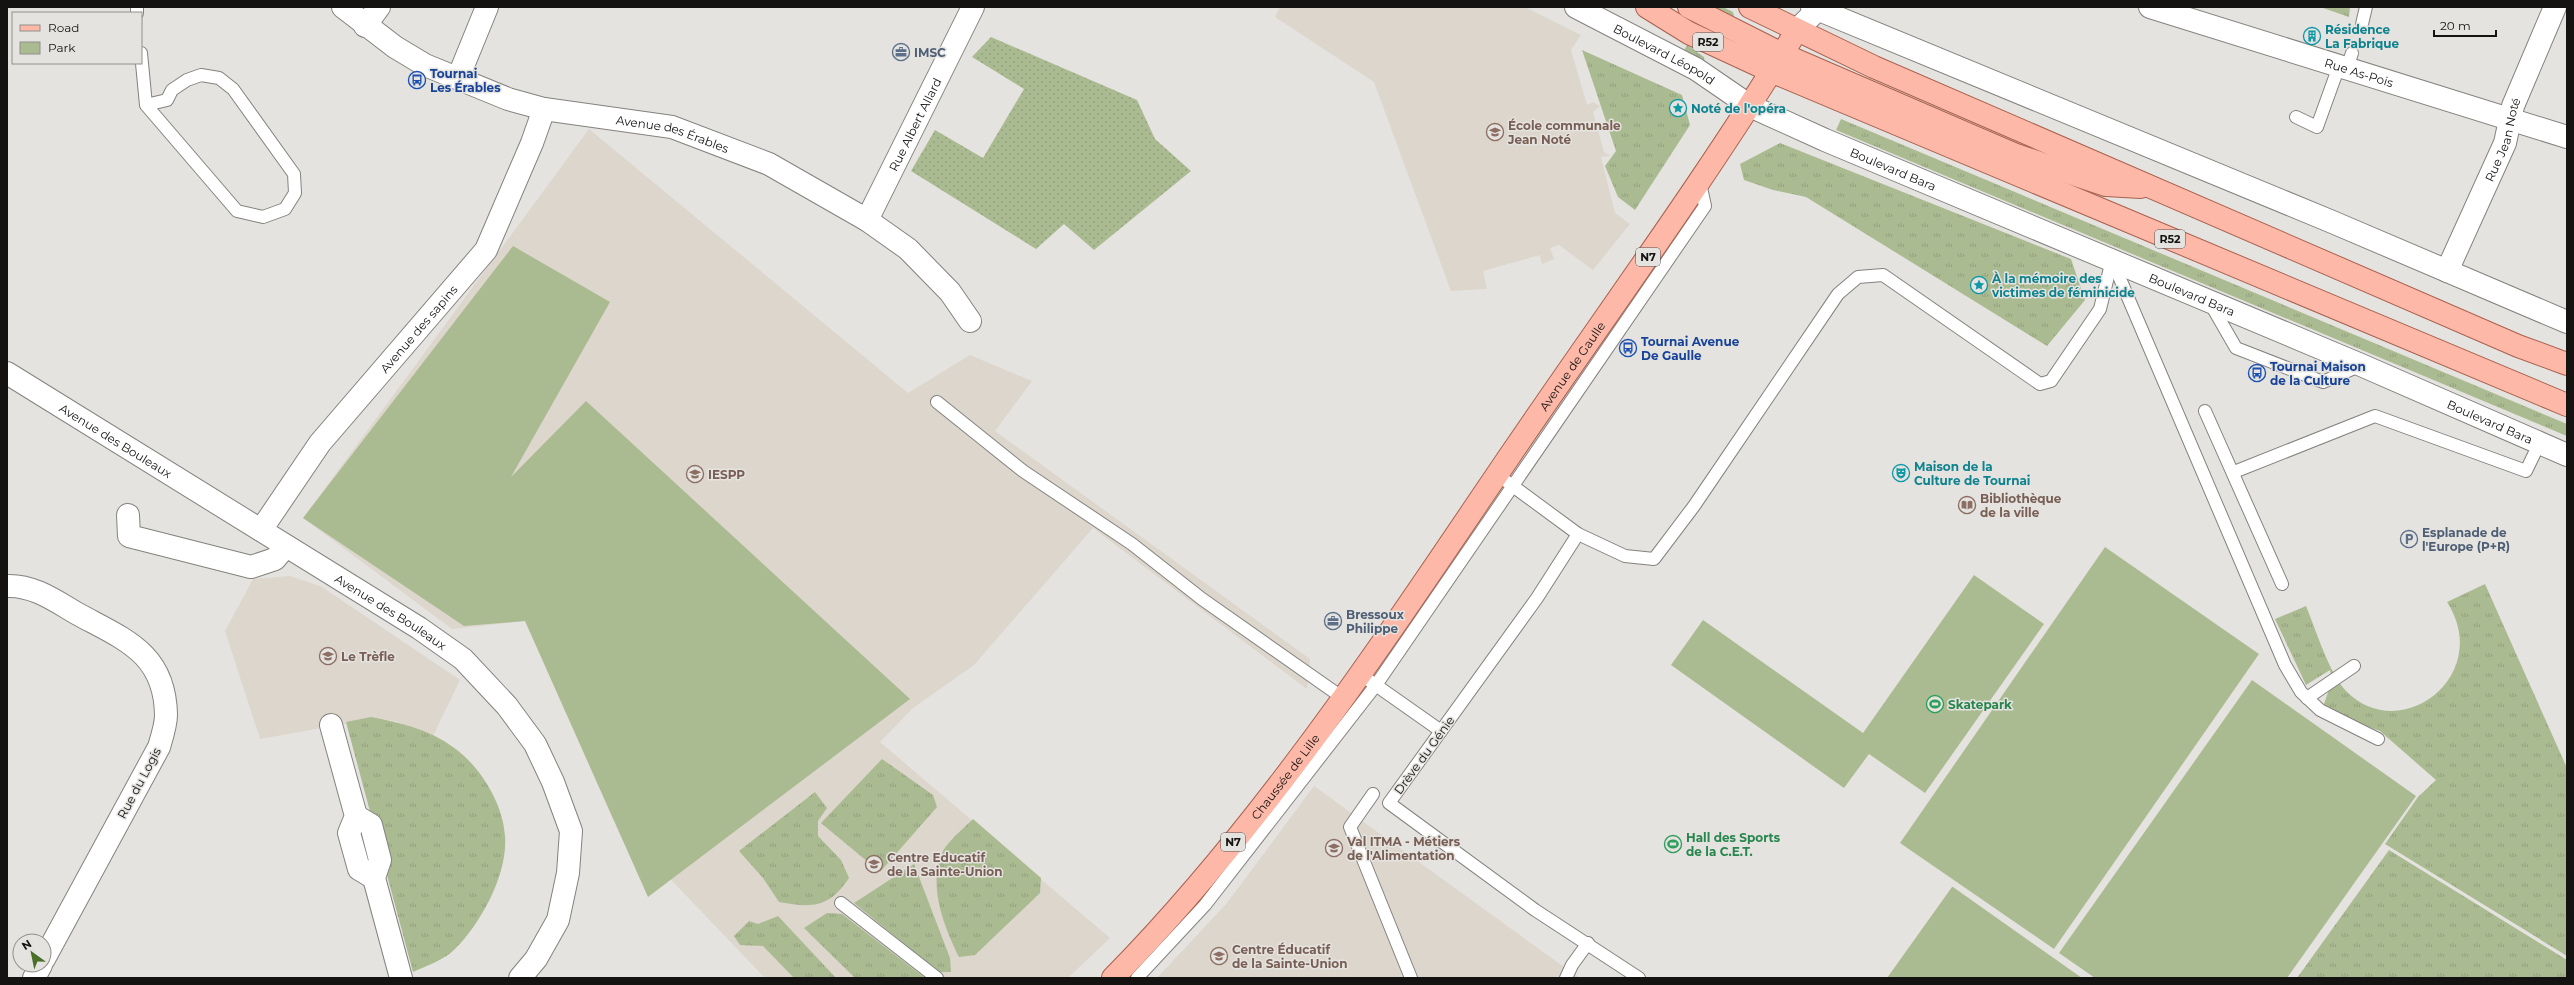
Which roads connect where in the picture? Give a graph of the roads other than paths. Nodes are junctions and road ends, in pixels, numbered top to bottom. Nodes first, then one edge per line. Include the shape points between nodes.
1 (343, 7) edge
2 (380, 7) edge
3 (488, 7) edge
4 (973, 7) edge
5 (1576, 7) edge
6 (1647, 7) edge
7 (1689, 7) edge
8 (1750, 7) edge
9 (2150, 7) edge
10 (2366, 7) edge
11 (2555, 7) edge
12 (1817, 8) edge
13 (2362, 24) dead end
14 (365, 26) junction
15 (1797, 30) junction
16 (2346, 62) junction
17 (1778, 63) junction
18 (142, 64) edge
19 (458, 78) junction
20 (146, 106) junction
21 (1750, 106) junction
22 (544, 109) junction
23 (2296, 117) dead end
24 (2511, 119) junction
25 (2567, 137) edge
26 (2156, 188) junction
27 (867, 220) junction
28 (2112, 260) junction
29 (2447, 271) junction
30 (2210, 302) junction
31 (970, 321) dead end
32 (2567, 322) edge
33 (2567, 364) edge
34 (2361, 365) junction
35 (7, 373) edge
36 (937, 402) dead end
37 (2567, 405) edge
38 (2205, 412) dead end
39 (2539, 444) junction
40 (2567, 455) edge
41 (2234, 472) junction
42 (1504, 481) junction
43 (128, 515) dead end
44 (261, 530) junction
45 (1578, 534) junction
46 (286, 546) junction
47 (2282, 584) dead end
48 (7, 586) edge
49 (2354, 666) dead end
50 (1368, 680) junction
51 (1342, 698) junction
52 (2307, 698) junction
53 (331, 725) dead end
54 (1441, 731) junction
55 (2378, 739) dead end
56 (1373, 794) dead end
57 (841, 903) dead end
58 (1588, 943) junction
59 (52, 944) edge
60 (401, 978) edge
61 (520, 978) edge
62 (937, 978) edge
63 (1113, 978) edge
64 (1137, 978) edge
65 (1411, 978) edge
66 (1566, 978) edge
67 (1639, 978) edge

1 - 14 street, Avenue des Érables
2 - 14 street
3 - 19 street
4 - 27 street, Rue Albert Allard
5 - 21 street, Boulevard Léopold via 1696,69
6 - 17 main road, R52 via 1689,33
7 - 17 main road, R52
8 - 15 main road, R52
9 - 16 street, Rue As-Pois via 2228,25
10 - 13 lane
11 - 24 street, Rue Jean Noté via 2513,106
12 - 15 street
12 - 29 street via 1899,41 1960,70
14 - 19 street, Avenue des Érables via 425,65
15 - 17 main road, Avenue de Gaulle / N7
15 - 26 main road, R52 via 1874,67
16 - 23 lane via 2317,127
16 - 24 street, Rue As-Pois
17 - 21 main road, Avenue de Gaulle / N7
17 - 26 main road, R52 via 2016,155 2106,185
17 - 37 main road, R52
18 - 20 lane
19 - 22 street, Avenue des Érables via 508,99
20 - 20 lane via 237,211 263,217 285,209 295,193 294,174 233,90 219,78 201,75 187,80 172,90 167,100
21 - 28 street, Boulevard Bara
21 - 42 main road, Avenue de Gaulle / N7
22 - 27 street, Avenue des Érables via 672,127 769,164
22 - 44 street, Avenue des sapins via 486,250 320,443
24 - 25 street, Rue As-Pois
24 - 29 street, Rue Jean Noté via 2505,143
26 - 33 main road, R52 via 2518,346
27 - 31 street, Avenue des Érables via 908,249 950,292
28 - 30 street, Boulevard Bara
28 - 45 lane via 2100,309 2051,381 2040,384 1883,275 1858,277 1838,294 1694,506 1654,559 1625,556
28 - 52 lane via 2285,665
29 - 32 street
30 - 34 street, Boulevard Bara
30 - 34 lane via 2236,348 2323,382
34 - 39 street, Boulevard Bara
35 - 44 street, Avenue des Bouleaux
36 - 51 lane via 1023,471 1132,544 1202,599
38 - 41 lane
39 - 40 street, Boulevard Bara
39 - 41 lane via 2526,471 2375,416
41 - 47 lane
42 - 45 lane
42 - 50 main road, Avenue de Gaulle / N7
43 - 46 street via 129,536 251,566 275,559
44 - 46 street, Avenue des Bouleaux
45 - 54 lane, Drève du Génie via 1537,598
46 - 61 street, Avenue des Bouleaux via 419,628 463,659 507,706 535,744 554,782 571,830 569,859 558,920 536,959
48 - 59 street, Rue du Logis via 22,585 40,592 128,641 148,656 163,688 166,716 159,747
49 - 52 lane
50 - 51 main road, Avenue de Gaulle / N7
50 - 54 lane
50 - 64 lane via 1205,905
51 - 63 main road, Chaussée de Lille / N7 via 1274,791 1212,867
52 - 55 lane via 2320,710
53 - 60 street via 356,816 349,833 359,869 374,878
54 - 58 lane, Drève du Génie via 1389,803 1535,910
56 - 65 lane via 1350,827
57 - 62 lane
58 - 66 lane
58 - 67 lane, Drève du Génie

